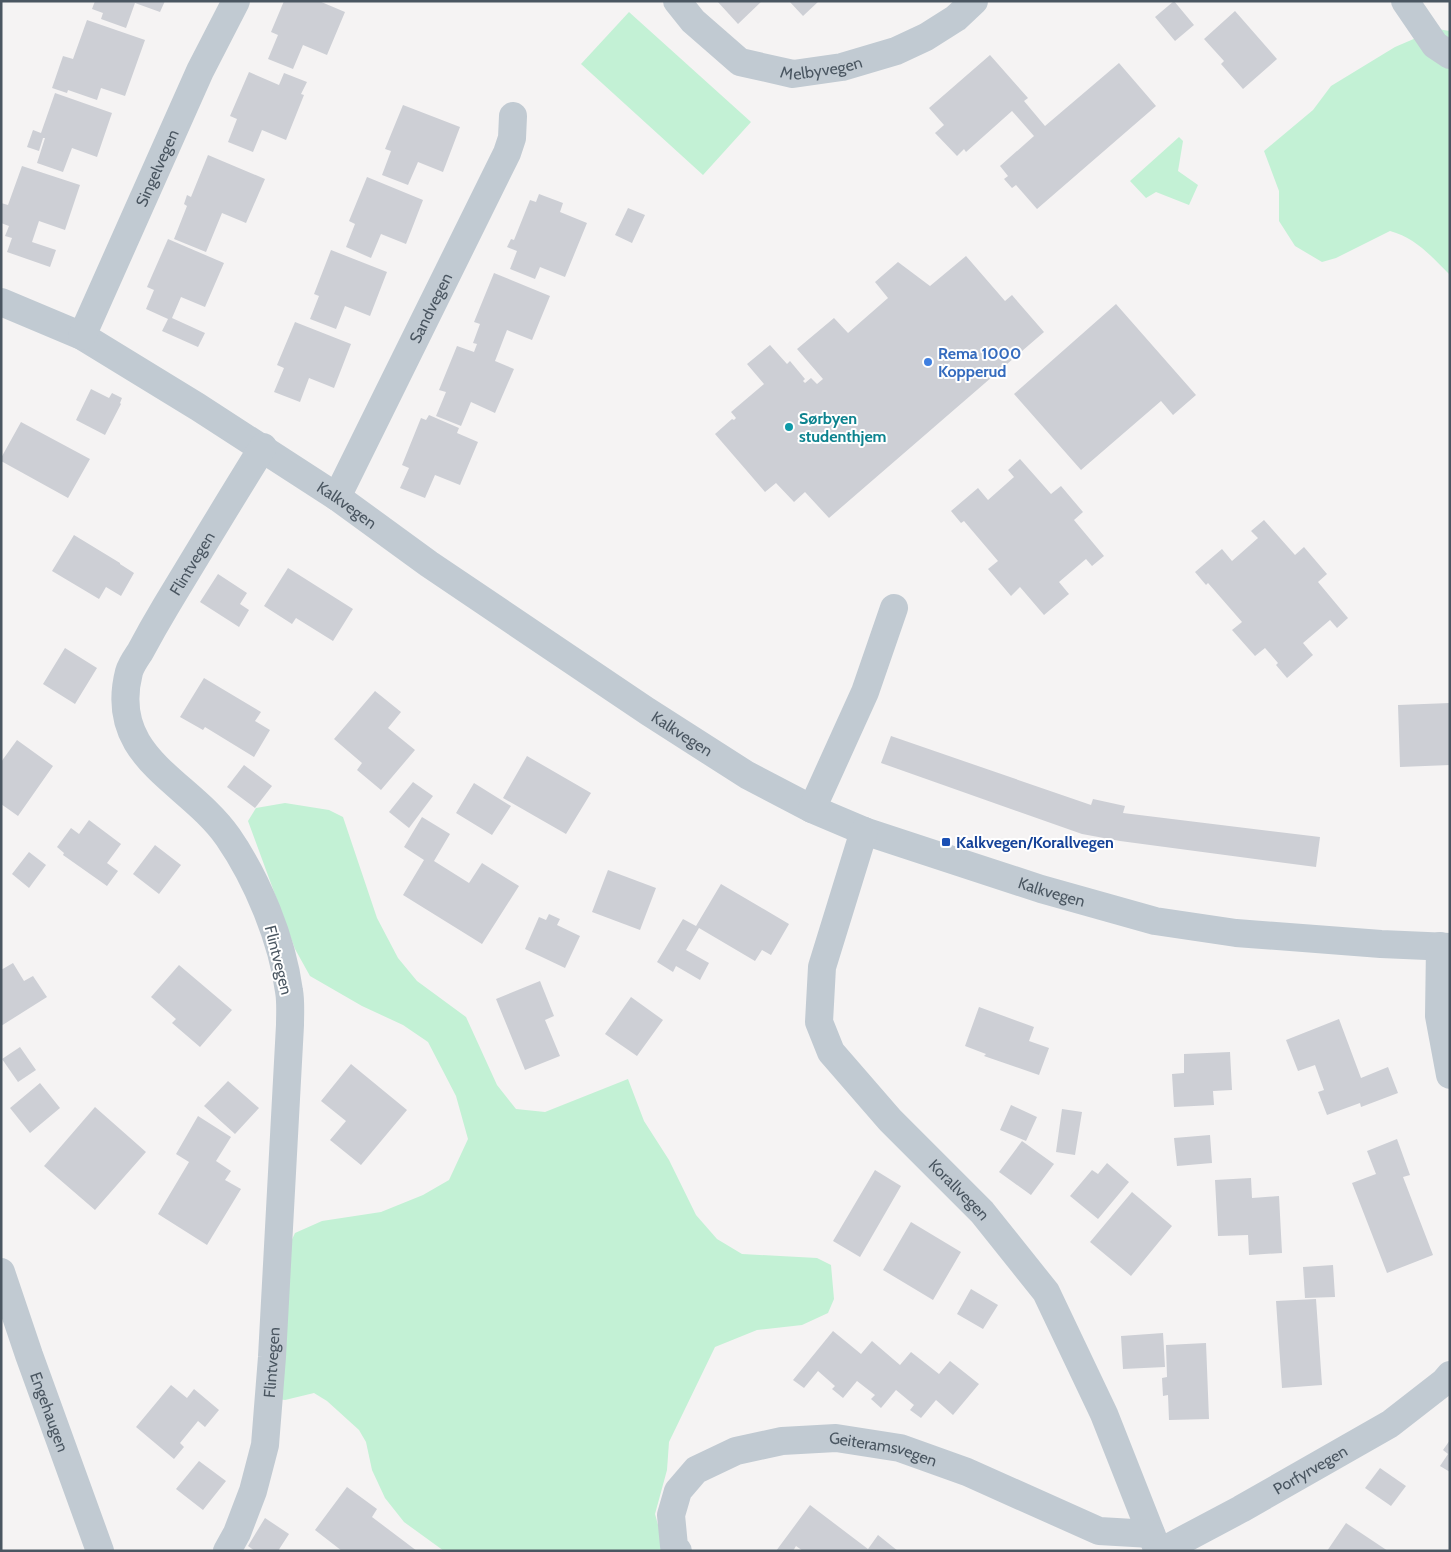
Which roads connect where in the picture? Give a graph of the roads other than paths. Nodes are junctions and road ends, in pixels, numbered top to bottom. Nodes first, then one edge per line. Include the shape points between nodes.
1 (236, 1) edge
2 (677, 1) edge
3 (974, 1) edge
4 (1405, 1) edge
5 (1450, 55) edge
6 (513, 116) dead end
7 (1, 302) edge
8 (82, 336) junction
9 (263, 447) junction
10 (337, 497) junction
11 (894, 608) dead end
12 (812, 810) junction
13 (864, 831) junction
14 (1445, 946) edge
15 (1450, 1075) edge
16 (1, 1272) edge
17 (1450, 1375) edge
18 (1157, 1545) edge
19 (100, 1551) edge
20 (227, 1551) edge
21 (678, 1551) edge

1 - 8 street, Singelvegen via 200,71
2 - 3 street, Melbyvegen via 693,21 740,62 793,74 842,68 896,51 956,18
4 - 5 street via 1435,45
6 - 10 street, Sandvegen via 507,154
7 - 8 street, Kalkvegen
8 - 9 street, Kalkvegen
9 - 10 street, Kalkvegen
9 - 20 street, Flintvegen via 130,670 124,701 129,726 144,755 209,816 240,856 274,929 289,991 265,1445 253,1491
10 - 12 street, Kalkvegen via 429,564 648,711 748,775
11 - 12 street via 866,692
12 - 13 street, Kalkvegen
13 - 14 street, Kalkvegen via 1041,889 1155,921 1236,933
13 - 18 street, Korallvegen via 822,967 819,1022 831,1052 890,1120 982,1212 1046,1292 1104,1414
14 - 15 street via 1439,1016
16 - 19 street, Engehaugen
17 - 18 street, Porfyrvegen via 1390,1424 1241,1509
18 - 21 street, Geiteramsvegen via 1099,1531 967,1472 900,1448 836,1438 782,1441 736,1451 696,1470 678,1491 671,1515 674,1546

